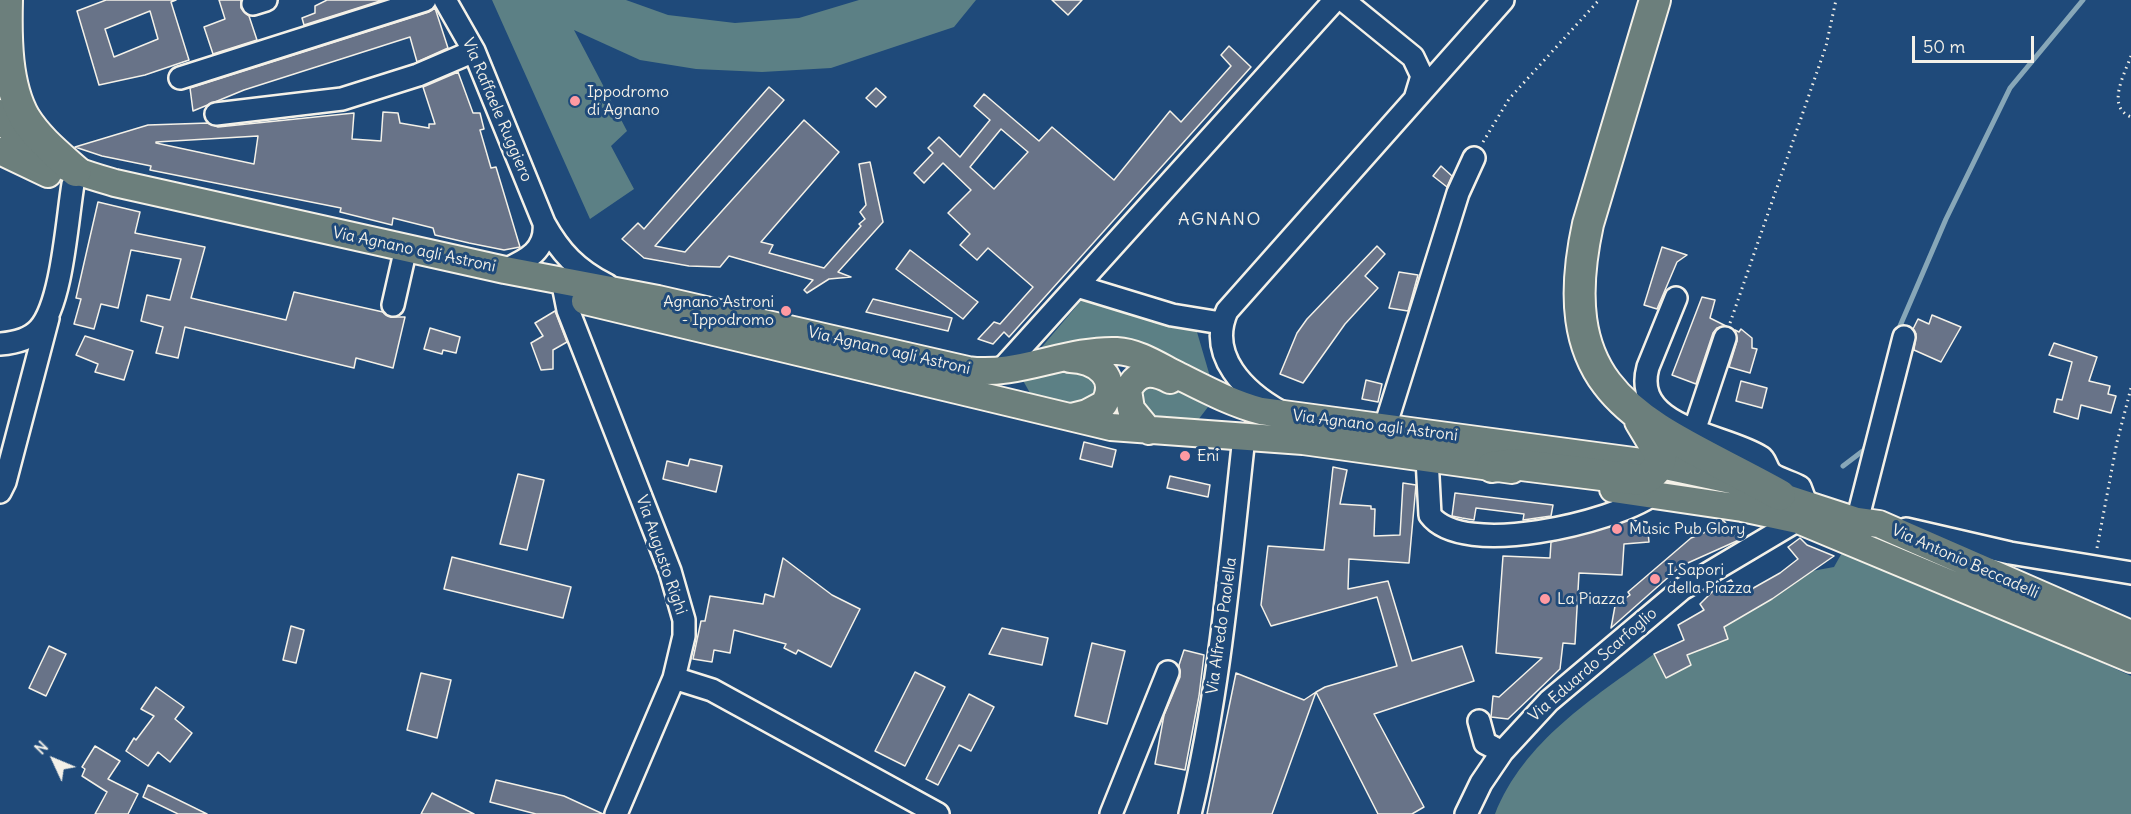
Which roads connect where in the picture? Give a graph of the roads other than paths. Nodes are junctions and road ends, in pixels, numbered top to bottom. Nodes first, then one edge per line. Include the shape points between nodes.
1 (7, 0) edge
2 (425, 0) edge
3 (445, 0) edge
4 (1335, 0) edge
5 (1343, 0) edge
6 (1503, 0) edge
7 (1655, 0) edge
8 (474, 51) junction
9 (180, 78) dead end
10 (1412, 105) junction
11 (0, 113) edge
12 (216, 114) dead end
13 (0, 151) edge
14 (1474, 158) road end
15 (74, 178) junction
16 (544, 223) junction
17 (403, 261) junction
18 (504, 270) junction
19 (1077, 286) junction
20 (563, 288) junction
21 (618, 291) junction
22 (1676, 298) dead end
23 (393, 305) dead end
24 (48, 314) junction
25 (1221, 329) junction
26 (1904, 337) dead end
27 (1725, 339) road end
28 (0, 344) edge
29 (1054, 359) junction
30 (1011, 369) junction
31 (1216, 394) junction
32 (1042, 410) junction
33 (1635, 414) junction
34 (1290, 416) junction
35 (1071, 417) junction
36 (1385, 427) junction
37 (1149, 431) junction
38 (1694, 431) junction
39 (1189, 434) junction
40 (1244, 437) junction
41 (1427, 458) junction
42 (1659, 465) junction
43 (1492, 467) junction
44 (0, 492) edge
45 (1652, 495) junction
46 (1795, 504) junction
47 (1742, 508) junction
48 (1864, 530) junction
49 (1752, 548) junction
50 (2010, 553) junction
51 (1952, 556) junction
52 (2131, 573) edge
53 (2131, 634) edge
54 (2131, 659) edge
55 (1168, 672) dead end
56 (674, 678) junction
57 (1479, 721) dead end
58 (1502, 752) junction
59 (616, 814) edge
60 (938, 814) edge
61 (1111, 814) edge
62 (1190, 814) edge
63 (1466, 814) edge

1 - 15 highway via 14,89 25,117
2 - 9 street
3 - 8 street, Via Raffaele Ruggiero
4 - 19 street
5 - 10 street via 1413,57 1422,76
6 - 10 street
7 - 33 highway via 1588,224 1579,282 1578,308 1590,354 1608,387
8 - 12 street via 417,75 342,99
8 - 16 street, Via Raffaele Ruggiero
10 - 25 street via 1227,312
11 - 15 main road, Via Agnano agli Astroni via 8,127 32,149
13 - 15 main road, Via Agnano agli Astroni
14 - 36 street via 1458,193
15 - 17 main road, Via Agnano agli Astroni
15 - 18 main road, Via Agnano agli Astroni
15 - 24 street via 58,278
16 - 18 street via 545,234 538,250
16 - 21 street, Via Raffaele Ruggiero via 555,244 578,268
17 - 20 main road, Via Agnano agli Astroni
17 - 23 street
18 - 20 main road, Via Agnano agli Astroni
19 - 25 street
19 - 30 street
20 - 21 main road, Via Agnano agli Astroni
20 - 32 main road, Via Agnano agli Astroni
20 - 56 street, Via Augusto Righi via 679,599 684,636
21 - 30 main road, Via Agnano agli Astroni via 968,370 988,373
22 - 38 street via 1648,367 1645,387 1662,412
24 - 28 street via 38,330 23,339
24 - 44 street
25 - 31 street
25 - 34 street via 1225,358 1239,379 1265,403
26 - 48 street
27 - 38 street
29 - 30 main road, Via Agnano agli Astroni
29 - 31 main road, Via Agnano agli Astroni via 1120,351 1148,360
29 - 35 main road via 1095,365 1108,378 1104,404
30 - 32 main road via 1017,374 1019,392
31 - 34 main road, Via Agnano agli Astroni via 1239,405
31 - 37 main road via 1190,390 1158,374 1143,374 1131,383 1127,396 1131,409
31 - 39 main road via 1207,423
32 - 35 main road, Via Agnano agli Astroni
33 - 42 highway via 1658,447
33 - 46 highway
34 - 36 main road, Via Agnano agli Astroni
35 - 37 main road, Via Agnano agli Astroni
36 - 42 main road, Via Agnano agli Astroni
37 - 39 main road, Via Agnano agli Astroni
38 - 46 street via 1762,458 1771,473 1800,487
39 - 40 main road, Via Agnano agli Astroni
40 - 41 main road, Via Agnano agli Astroni
40 - 62 street, Via Alfredo Paolella via 1226,606
41 - 43 main road, Via Agnano agli Astroni
41 - 45 street via 1430,515 1445,528 1465,532 1530,534 1563,528 1634,507
42 - 43 highway via 1642,480 1513,464
42 - 46 main road, Via Agnano agli Astroni via 1731,480
43 - 45 main road, Via Agnano agli Astroni
45 - 47 main road, Via Agnano agli Astroni
46 - 47 main road, Via Agnano agli Astroni
46 - 48 main road, Via Antonio Beccadelli
46 - 49 street, Via Eduardo Scarfoglio
47 - 49 street via 1757,522 1758,533
48 - 50 street
48 - 51 main road, Via Antonio Beccadelli
48 - 54 main road, Via Antonio Beccadelli
49 - 58 street, Via Eduardo Scarfoglio via 1674,595 1549,701
50 - 51 street
50 - 52 street
51 - 53 main road, Via Antonio Beccadelli
55 - 61 street
56 - 59 street, Via Augusto Righi
56 - 60 street via 712,690
57 - 58 street via 1485,743
58 - 63 street, Via Eduardo Scarfoglio

